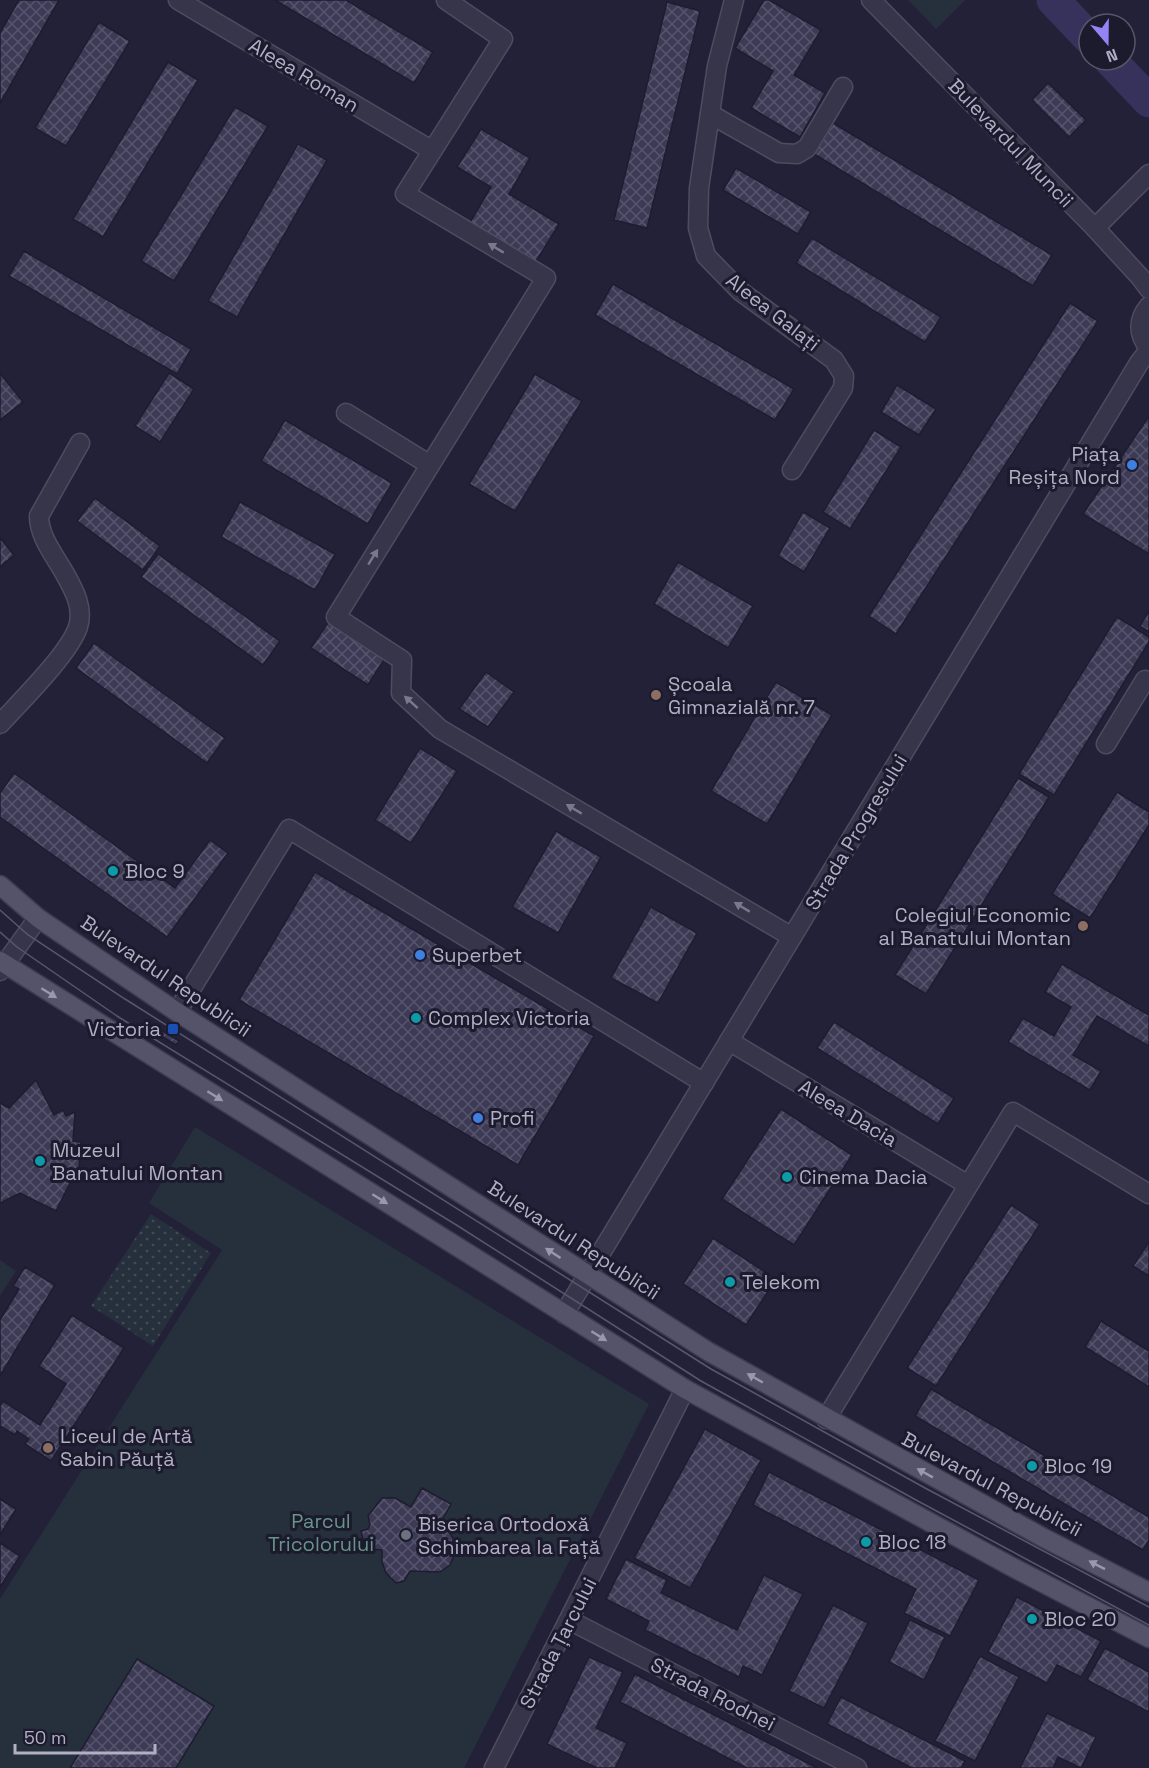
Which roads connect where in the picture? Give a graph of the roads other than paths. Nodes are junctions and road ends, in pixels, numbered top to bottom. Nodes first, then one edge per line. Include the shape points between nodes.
1 (178, 0) edge
2 (446, 0) edge
3 (734, 0) edge
4 (871, 0) edge
5 (843, 87) dead end
6 (710, 114) junction
7 (431, 150) junction
8 (1149, 174) edge
9 (1095, 228) junction
10 (1149, 289) edge
11 (1149, 306) edge
12 (1149, 349) edge
13 (346, 413) dead end
14 (80, 443) dead end
15 (430, 465) junction
16 (792, 470) dead end
17 (1149, 682) edge
18 (0, 724) edge
19 (1106, 744) dead end
20 (0, 885) edge
21 (38, 918) junction
22 (792, 937) junction
23 (1, 966) edge
24 (177, 1012) junction
25 (729, 1041) junction
26 (704, 1083) junction
27 (968, 1185) junction
28 (1149, 1194) edge
29 (588, 1275) junction
30 (564, 1314) junction
31 (686, 1389) junction
32 (826, 1419) junction
33 (1149, 1592) edge
34 (569, 1620) junction
35 (1149, 1638) edge
36 (851, 1767) edge
37 (494, 1768) edge

1 - 7 street, Aleea Roman
2 - 7 street via 503,39
3 - 6 street, Aleea Galați via 717,66
4 - 9 street, Bulevardul Muncii
5 - 6 street via 807,148 797,154 779,153
6 - 16 street, Aleea Galați via 698,228 706,256 740,291 834,360 844,376 843,388
15 -> 7 street via 546,278 405,194
8 - 9 street
9 - 10 street, Bulevardul Muncii
11 - 12 street via 1140,323 1143,342
12 - 22 street, Strada Progresului
13 - 15 street
14 - 18 street via 39,516 43,536 75,592 79,626 68,646
22 -> 15 street via 440,729 401,693 402,660 336,617
17 - 19 street via 1145,680
20 - 21 main road, Bulevardul Republicii
21 - 23 street
21 - 24 main road, Bulevardul Republicii
22 - 25 street, Strada Progresului
23 -> 30 main road
24 - 26 street via 289,829
29 -> 24 main road, Bulevardul Republicii
25 - 26 street, Strada Progresului
25 - 27 street, Aleea Dacia
26 - 29 street, Strada Progresului
27 - 28 street via 1012,1112
27 - 32 street
29 - 30 street, Strada Progresului
32 -> 29 main road, Bulevardul Republicii via 709,1352
30 -> 31 main road
31 - 34 street, Strada Țarcului
31 - 35 main road
33 -> 32 main road, Bulevardul Republicii
34 - 36 street, Strada Rodnei
34 - 37 street, Strada Țarcului

